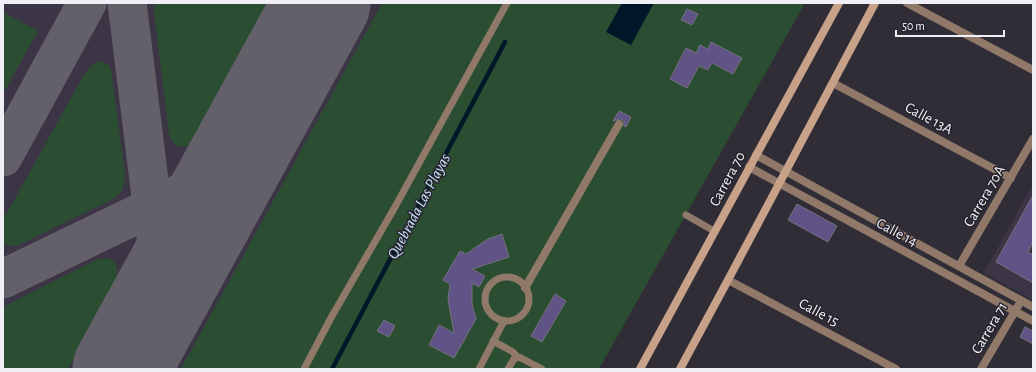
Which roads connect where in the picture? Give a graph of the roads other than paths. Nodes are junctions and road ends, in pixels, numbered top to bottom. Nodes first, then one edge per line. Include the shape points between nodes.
1 (507, 3) edge
2 (839, 3) edge
3 (875, 3) edge
4 (907, 3) edge
5 (1033, 70) edge
6 (833, 83) junction
7 (619, 124) dead end
8 (1033, 139) edge
9 (756, 155) junction
10 (749, 167) junction
11 (786, 171) junction
12 (1011, 178) junction
13 (780, 184) junction
14 (686, 215) dead end
15 (714, 231) junction
16 (959, 266) junction
17 (728, 280) junction
18 (525, 288) junction
19 (1021, 301) junction
20 (1033, 307) edge
21 (1015, 312) junction
22 (504, 321) junction
23 (1033, 321) edge
24 (493, 341) junction
25 (517, 357) junction
26 (304, 369) edge
27 (479, 369) edge
28 (508, 369) edge
29 (542, 369) edge
30 (640, 369) edge
31 (680, 369) edge
32 (896, 369) edge
33 (981, 369) edge

1 - 26 lane
2 - 9 main road, Carrera 70
3 - 6 main road
4 - 5 street
6 - 11 main road
6 - 12 street, Calle 13A
7 - 18 street
8 - 12 street, Carrera 70A
9 - 10 main road, Carrera 70
9 - 11 street, Calle 14
10 - 13 street, Calle 14
10 - 15 main road, Carrera 70
11 - 13 main road
11 - 16 street, Calle 14
12 - 16 street, Carrera 70A
13 - 17 main road
13 - 21 street, Calle 14
14 - 15 lane
15 - 30 main road, Carrera 70
16 - 19 street, Calle 14
17 - 31 main road
17 - 32 street, Calle 15
18 - 22 lane via 529,302 524,313 515,319
18 - 22 lane via 516,279 504,278 488,287 485,299 489,311
19 - 20 street, Calle 14
19 - 21 street, Carrera 71
21 - 23 street, Calle 14
21 - 33 street, Carrera 71
22 - 24 lane
24 - 25 lane
24 - 27 lane
25 - 28 lane
25 - 29 lane

